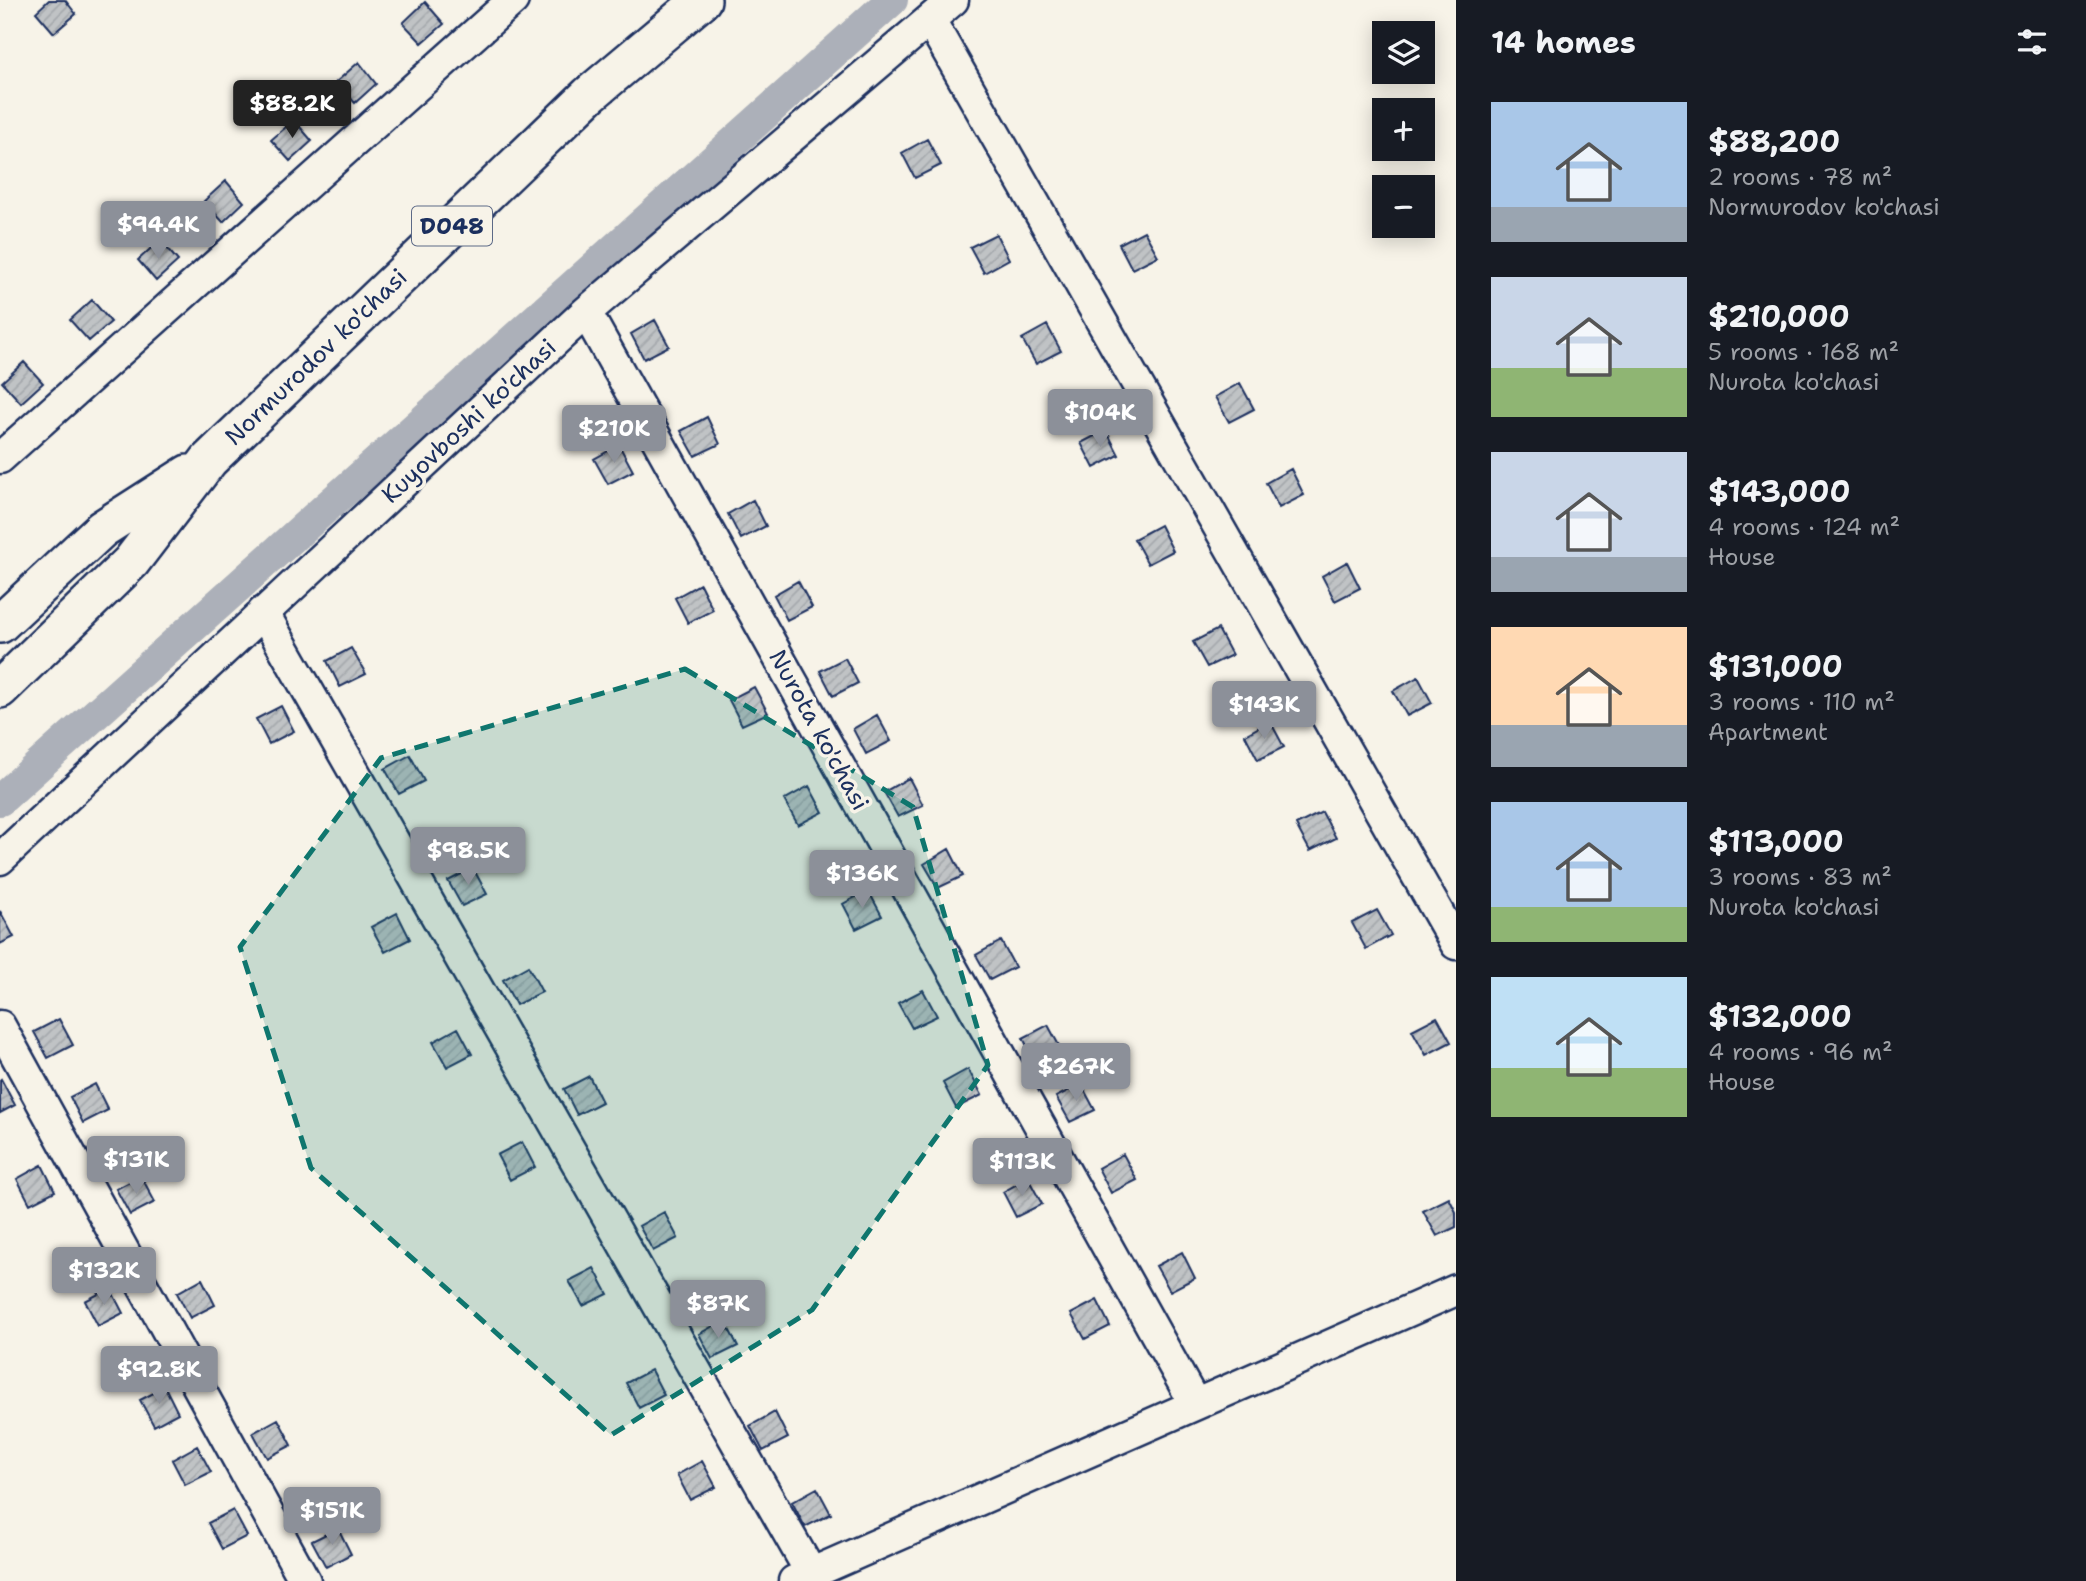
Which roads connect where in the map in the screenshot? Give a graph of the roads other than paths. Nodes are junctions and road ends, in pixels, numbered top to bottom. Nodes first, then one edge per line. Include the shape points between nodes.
1 (513, 0) edge
2 (702, 0) edge
3 (953, 0) edge
4 (930, 20) junction
5 (586, 312) junction
6 (0, 458) edge
7 (209, 460) junction
8 (263, 612) junction
9 (0, 624) edge
10 (0, 689) edge
11 (0, 859) edge
12 (1454, 930) edge
13 (0, 1026) edge
14 (1456, 1290) edge
15 (1195, 1404) junction
16 (802, 1577) edge
17 (305, 1581) edge

1 - 6 street
2 - 7 main road, Normurodov ko'chasi / D048 via 589,95
3 - 4 street, Kuyovboshi ko'chasi
4 - 5 street, Kuyovboshi ko'chasi
4 - 12 street
5 - 8 street, Kuyovboshi ko'chasi
5 - 15 street, Nurota ko'chasi
7 - 9 main road, Normurodov ko'chasi / D048 via 102,529
7 - 10 main road, Normurodov ko'chasi / D048 via 131,562
8 - 11 street, Kuyovboshi ko'chasi
8 - 16 street
13 - 17 street
14 - 15 street
15 - 16 street

